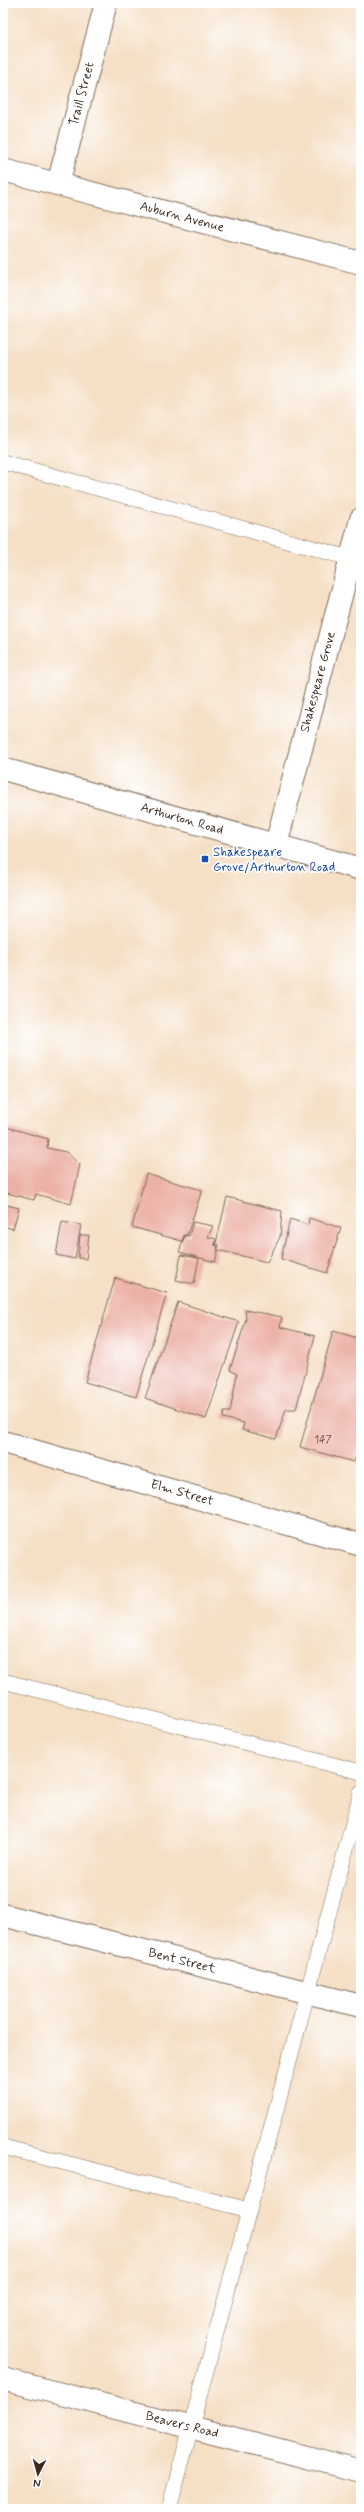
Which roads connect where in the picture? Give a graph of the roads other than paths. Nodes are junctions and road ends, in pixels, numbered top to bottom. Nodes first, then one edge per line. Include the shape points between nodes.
1 (106, 3) edge
2 (3, 170) edge
3 (58, 184) junction
4 (361, 263) edge
5 (3, 462) edge
6 (361, 519) edge
7 (356, 560) edge
8 (3, 769) edge
9 (276, 845) junction
10 (361, 869) edge
11 (3, 1442) edge
12 (361, 1545) edge
13 (3, 1681) edge
14 (361, 1772) edge
15 (361, 1792) edge
16 (3, 1915) edge
17 (306, 1992) junction
18 (361, 2006) edge
19 (3, 2147) edge
20 (249, 2210) junction
21 (3, 2379) edge
22 (192, 2427) junction
23 (361, 2471) edge
24 (169, 2509) edge

1 - 3 street, Traill Street
2 - 3 street, Auburn Avenue
3 - 4 street, Auburn Avenue
5 - 7 lane
6 - 7 street, Shakespeare Grove
7 - 9 street, Shakespeare Grove
8 - 9 street, Arthurton Road
9 - 10 street, Arthurton Road
11 - 12 street, Elm Street
13 - 14 lane
15 - 17 lane
16 - 17 street, Bent Street
17 - 18 street, Bent Street
17 - 20 lane
19 - 20 lane
20 - 22 lane
21 - 22 street, Beavers Road
22 - 23 street, Beavers Road
22 - 24 lane

